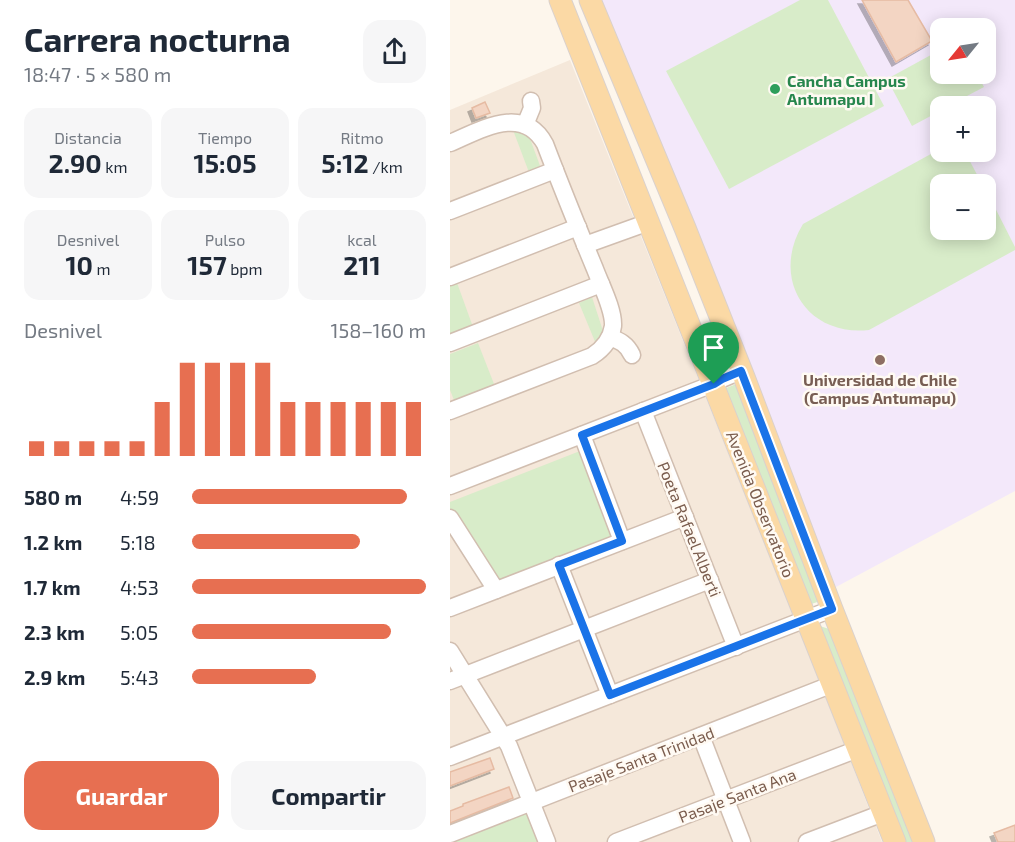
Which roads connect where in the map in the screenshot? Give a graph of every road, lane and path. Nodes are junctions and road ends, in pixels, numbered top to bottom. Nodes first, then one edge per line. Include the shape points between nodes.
1 (560, 0) edge
2 (590, 0) edge
3 (599, 22) junction
4 (573, 31) junction
5 (531, 101) dead end
6 (525, 124) junction
7 (450, 143) edge
8 (555, 170) junction
9 (450, 211) edge
10 (649, 222) junction
11 (578, 228) junction
12 (585, 245) junction
13 (450, 277) edge
14 (601, 284) junction
15 (610, 337) junction
16 (450, 343) edge
17 (632, 355) dead end
18 (743, 374) junction
19 (714, 384) junction
20 (450, 411) edge
21 (643, 411) junction
22 (582, 435) junction
23 (450, 486) edge
24 (685, 516) junction
25 (450, 518) edge
26 (622, 541) junction
27 (559, 565) junction
28 (710, 580) junction
29 (496, 590) junction
30 (450, 608) edge
31 (832, 609) junction
32 (807, 619) junction
33 (584, 629) junction
34 (736, 646) junction
35 (450, 651) edge
36 (457, 678) edge
37 (833, 684) junction
38 (610, 695) junction
39 (504, 736) junction
40 (701, 736) junction
41 (858, 749) junction
42 (450, 757) edge
43 (726, 799) junction
44 (532, 802) junction
45 (884, 813) junction
46 (450, 834) edge
47 (547, 842) edge
48 (616, 842) edge
49 (742, 842) edge
50 (807, 842) edge
51 (895, 842) edge
52 (924, 842) edge

1 - 4 main road, Avenida Observatorio
2 - 3 main road, Avenida Observatorio
3 - 4 main road via 584,33
3 - 18 main road, Avenida Observatorio
4 - 10 main road, Avenida Observatorio
5 - 6 street
6 - 7 street via 496,125
6 - 8 street via 541,138
8 - 9 street
8 - 11 street
10 - 12 street
10 - 19 main road, Avenida Observatorio
11 - 12 street
11 - 13 street
12 - 14 street
14 - 15 street via 613,319
14 - 16 street
15 - 17 street via 623,342
15 - 20 street via 592,356
18 - 19 street via 724,385
18 - 31 main road, Avenida Observatorio
19 - 21 street
19 - 32 main road, Avenida Observatorio
21 - 22 street
21 - 24 street, Poeta Rafael Alberti
22 - 23 street
22 - 26 street
24 - 26 street
24 - 28 street, Poeta Rafael Alberti
25 - 29 street
26 - 27 street
27 - 29 street
27 - 33 street
28 - 33 street
28 - 34 street, Poeta Rafael Alberti
29 - 30 street
31 - 32 street
31 - 52 main road, Avenida Observatorio
32 - 34 street
32 - 37 main road, Avenida Observatorio
33 - 36 street
33 - 38 street
34 - 38 street
35 - 36 street
36 - 39 street
37 - 40 street, Pasaje Santa Trinidad
37 - 41 main road, Avenida Observatorio
38 - 39 street
39 - 42 street
39 - 44 street
40 - 43 street
40 - 44 street, Pasaje Santa Trinidad
41 - 43 street, Pasaje Santa Ana
41 - 45 main road, Avenida Observatorio
43 - 48 street, Pasaje Santa Ana
43 - 49 street
44 - 46 street, Pasaje Santa Trinidad
44 - 47 street
45 - 50 street
45 - 51 main road, Avenida Observatorio

